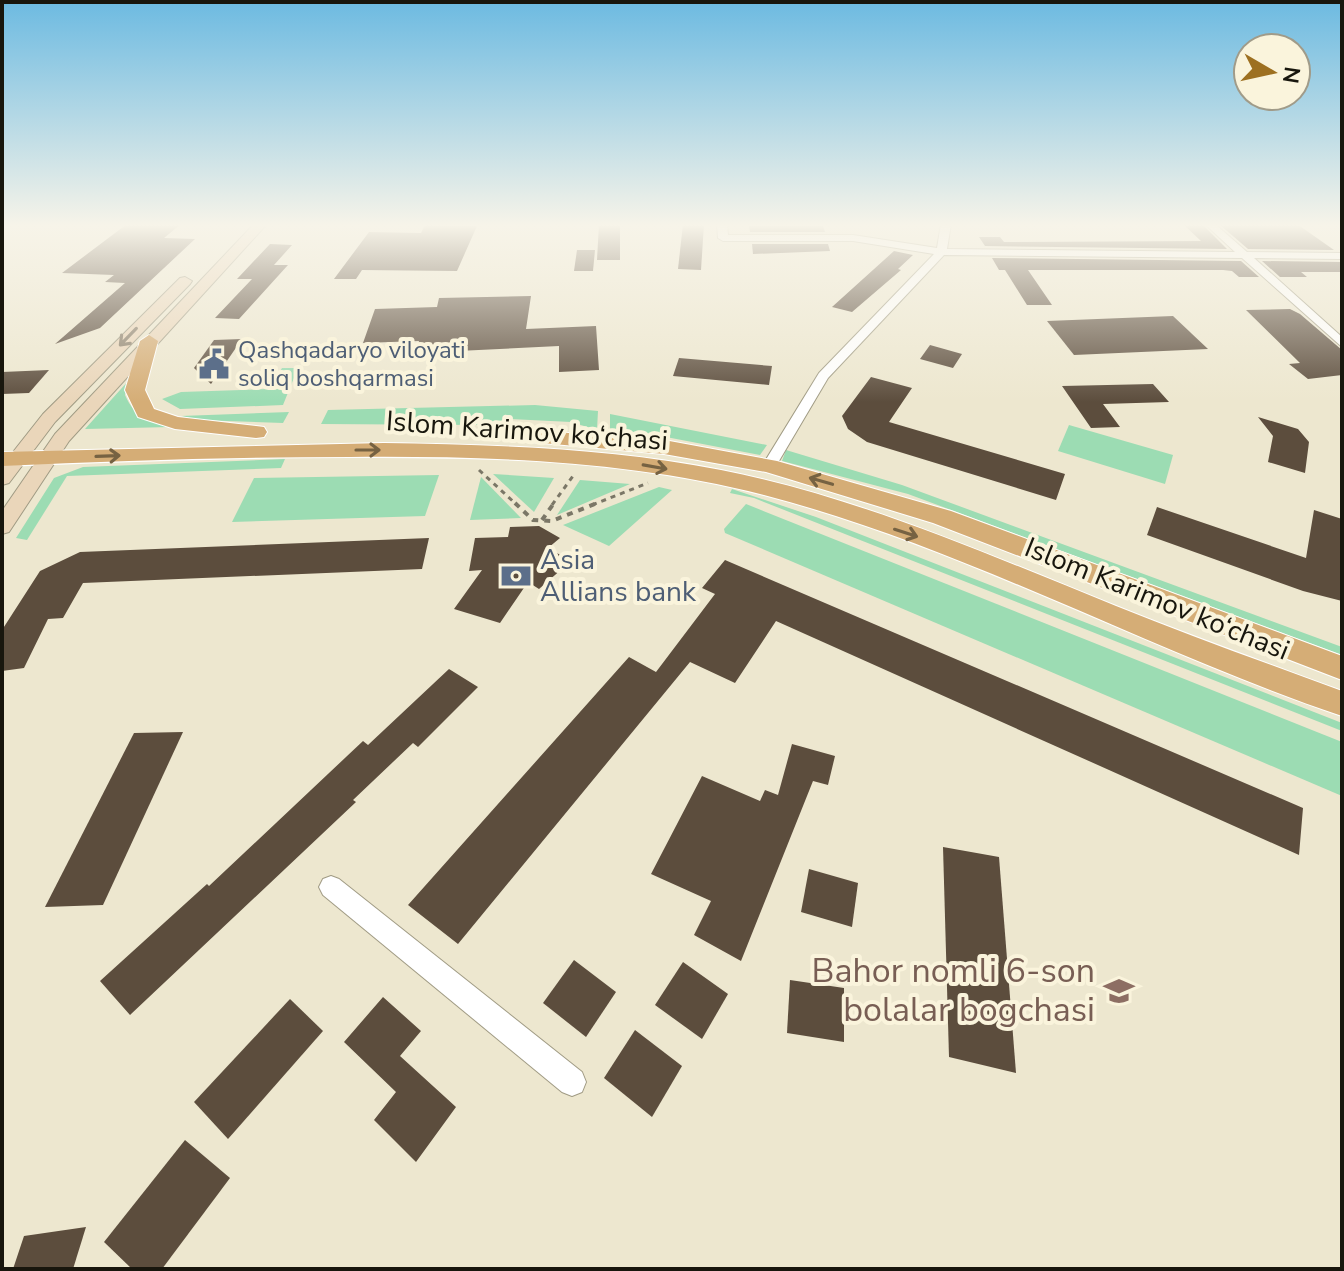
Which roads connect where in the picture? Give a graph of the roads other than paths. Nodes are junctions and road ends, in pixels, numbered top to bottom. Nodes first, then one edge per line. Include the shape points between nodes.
1 (182, 283) edge
2 (204, 283) edge
3 (911, 283) edge
4 (1276, 283) edge
5 (1342, 329) edge
6 (1328, 330) junction
7 (149, 341) junction
8 (1342, 343) edge
9 (256, 432) junction
10 (62, 438) junction
11 (16, 456) edge
12 (769, 466) junction
13 (2, 527) edge
14 (1342, 668) edge
15 (1342, 704) edge
16 (331, 887) dead end
17 (572, 1082) dead end

1 -> 11 main road
2 - 7 main road
3 - 12 street via 823,376
4 - 6 street
5 - 6 street
6 - 8 street
7 - 9 main road via 135,390 145,413 175,423
7 - 10 main road
9 - 10 main road, Islom Karimov ko‘chasi
9 - 12 main road, Islom Karimov ko‘chasi via 580,439
10 - 11 main road, Islom Karimov ko‘chasi
11 - 13 main road
11 -> 15 main road, Islom Karimov ko‘chasi via 450,451 644,465 728,480 952,548
14 -> 12 main road, Islom Karimov ko‘chasi via 942,517
16 - 17 street

